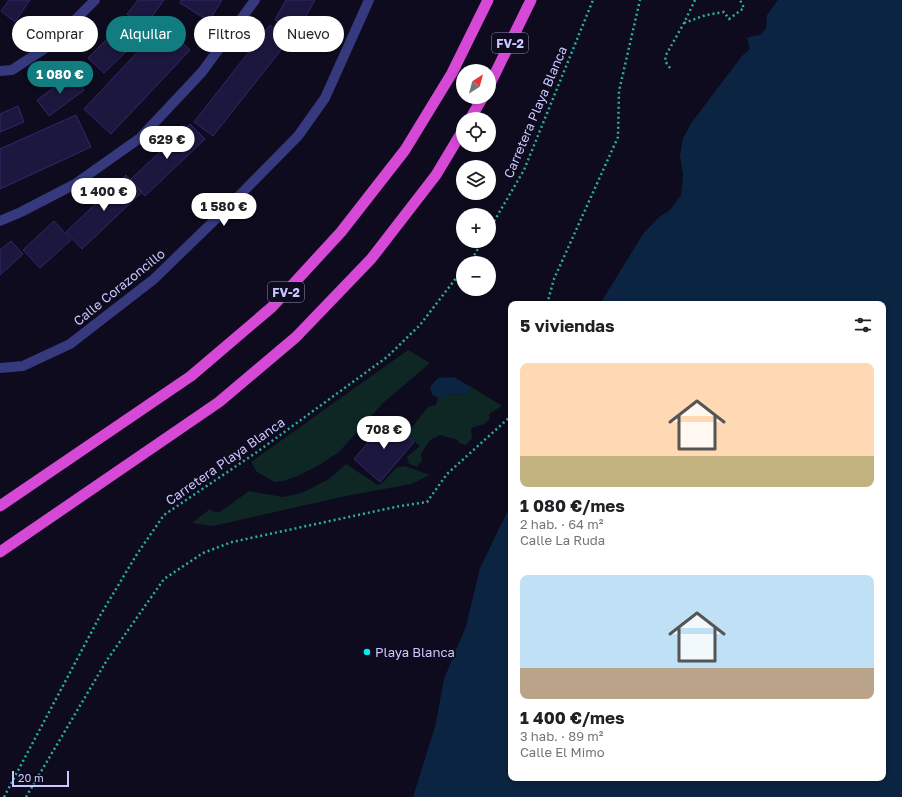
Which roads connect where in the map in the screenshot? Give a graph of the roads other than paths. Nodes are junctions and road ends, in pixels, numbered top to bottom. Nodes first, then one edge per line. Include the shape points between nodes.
1 (95, 0) edge
2 (255, 0) edge
3 (370, 0) edge
4 (488, 0) edge
5 (531, 0) edge
6 (0, 71) edge
7 (496, 72) edge
8 (456, 142) edge
9 (0, 221) edge
10 (0, 368) edge
11 (0, 506) edge
12 (0, 552) edge

1 - 6 street via 50,45 12,70
2 - 9 street via 202,72 140,138 75,184
3 - 10 street, Calle Corazoncillo via 325,98 298,136 223,212 154,279 70,344 23,366
4 - 11 highway, FV-2 via 452,73 405,150 341,232 272,307 191,376
5 - 7 highway, FV-2
8 - 12 highway, FV-2 via 436,175 371,259 296,338 219,402

